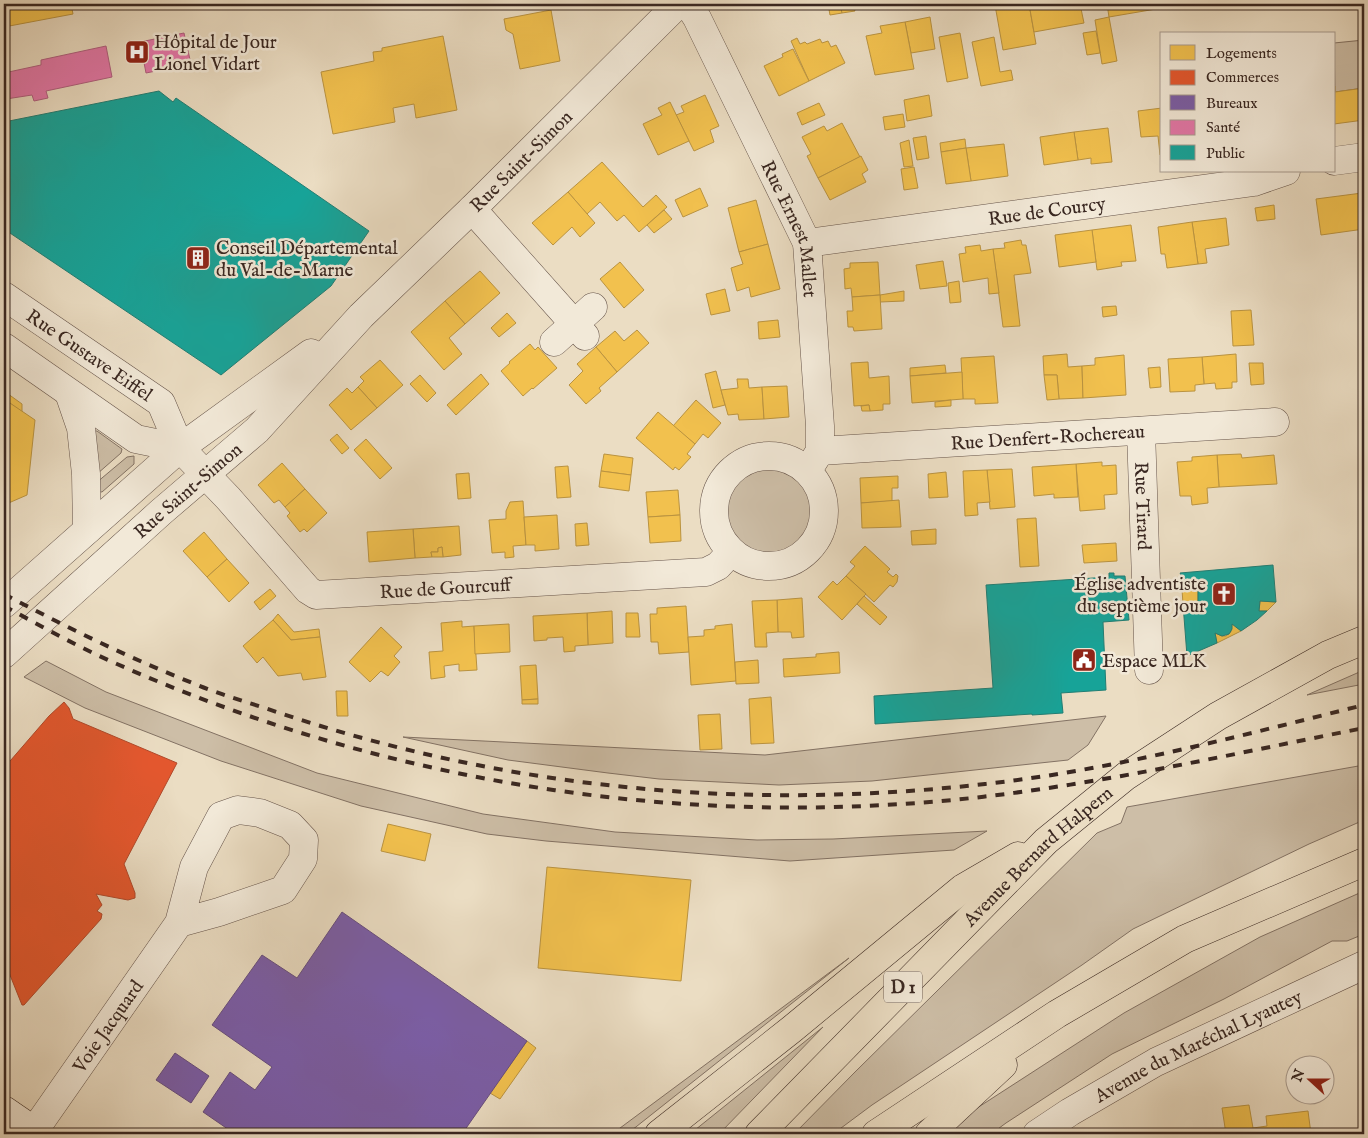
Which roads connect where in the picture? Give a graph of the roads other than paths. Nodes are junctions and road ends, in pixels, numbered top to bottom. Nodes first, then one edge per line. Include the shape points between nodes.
1 (678, 4) edge
2 (688, 4) edge
3 (1364, 157) edge
4 (1336, 162) edge
5 (1283, 172) edge
6 (472, 209) junction
7 (807, 243) junction
8 (4, 296) edge
9 (361, 316) junction
10 (577, 327) dead end
11 (4, 347) edge
12 (69, 393) junction
13 (1275, 422) dead end
14 (1141, 431) junction
15 (180, 448) junction
16 (814, 461) junction
17 (205, 475) junction
18 (86, 530) junction
19 (731, 552) junction
20 (4, 604) edge
21 (1364, 640) edge
22 (4, 654) edge
23 (1149, 670) dead end
24 (1046, 841) junction
25 (1364, 862) edge
26 (179, 923) junction
27 (1364, 965) edge
28 (1056, 1014) junction
29 (4, 1110) edge
30 (37, 1132) edge
31 (658, 1134) edge
32 (760, 1134) edge
33 (876, 1134) edge
34 (929, 1134) edge
35 (1037, 1134) edge

1 - 6 street, Rue Saint-Simon
2 - 7 street, Rue Ernest Mallet
3 - 4 street
5 - 7 street, Rue de Courcy via 1254,182
6 - 9 street, Rue Saint-Simon
6 - 10 street
7 - 16 street, Rue Ernest Mallet via 820,426
8 - 15 street, Rue Gustave Eiffel via 161,403
9 - 15 street, Rue Saint-Simon
9 - 17 street, Rue Saint-Simon via 257,430
11 - 12 street
12 - 15 street via 136,439
12 - 18 street via 81,428 86,474
13 - 14 street, Rue Denfert-Rochereau
14 - 16 street, Rue Denfert-Rochereau
14 - 23 street, Rue Tirard
15 - 17 street, Rue Gustave Eiffel
15 - 18 street, Rue Saint-Simon
16 - 19 street via 771,455 752,457 735,466 718,490 714,518 720,536
16 - 19 street via 825,509 822,527 814,544 801,557 784,565 765,566 747,562
17 - 19 street, Rue de Gourcuff via 316,595 706,572 718,566
17 - 22 street, Rue Saint-Simon
18 - 20 street, Rue Saint-Simon
21 - 24 highway, Avenue Bernard Halpern / D 1 via 1328,655 1218,716 1126,776
24 - 31 highway via 963,888
24 - 32 highway, Avenue Bernard Halpern / D 1
25 - 28 highway via 1185,939
26 - 26 street, Voie Jacquard via 283,890 303,859 304,840 290,825 260,813 238,810 221,816 194,867
26 - 30 street, Voie Jacquard
27 - 35 street, Avenue du Maréchal Lyautey via 1156,1062
28 - 33 highway
28 - 34 highway
29 - 30 street

